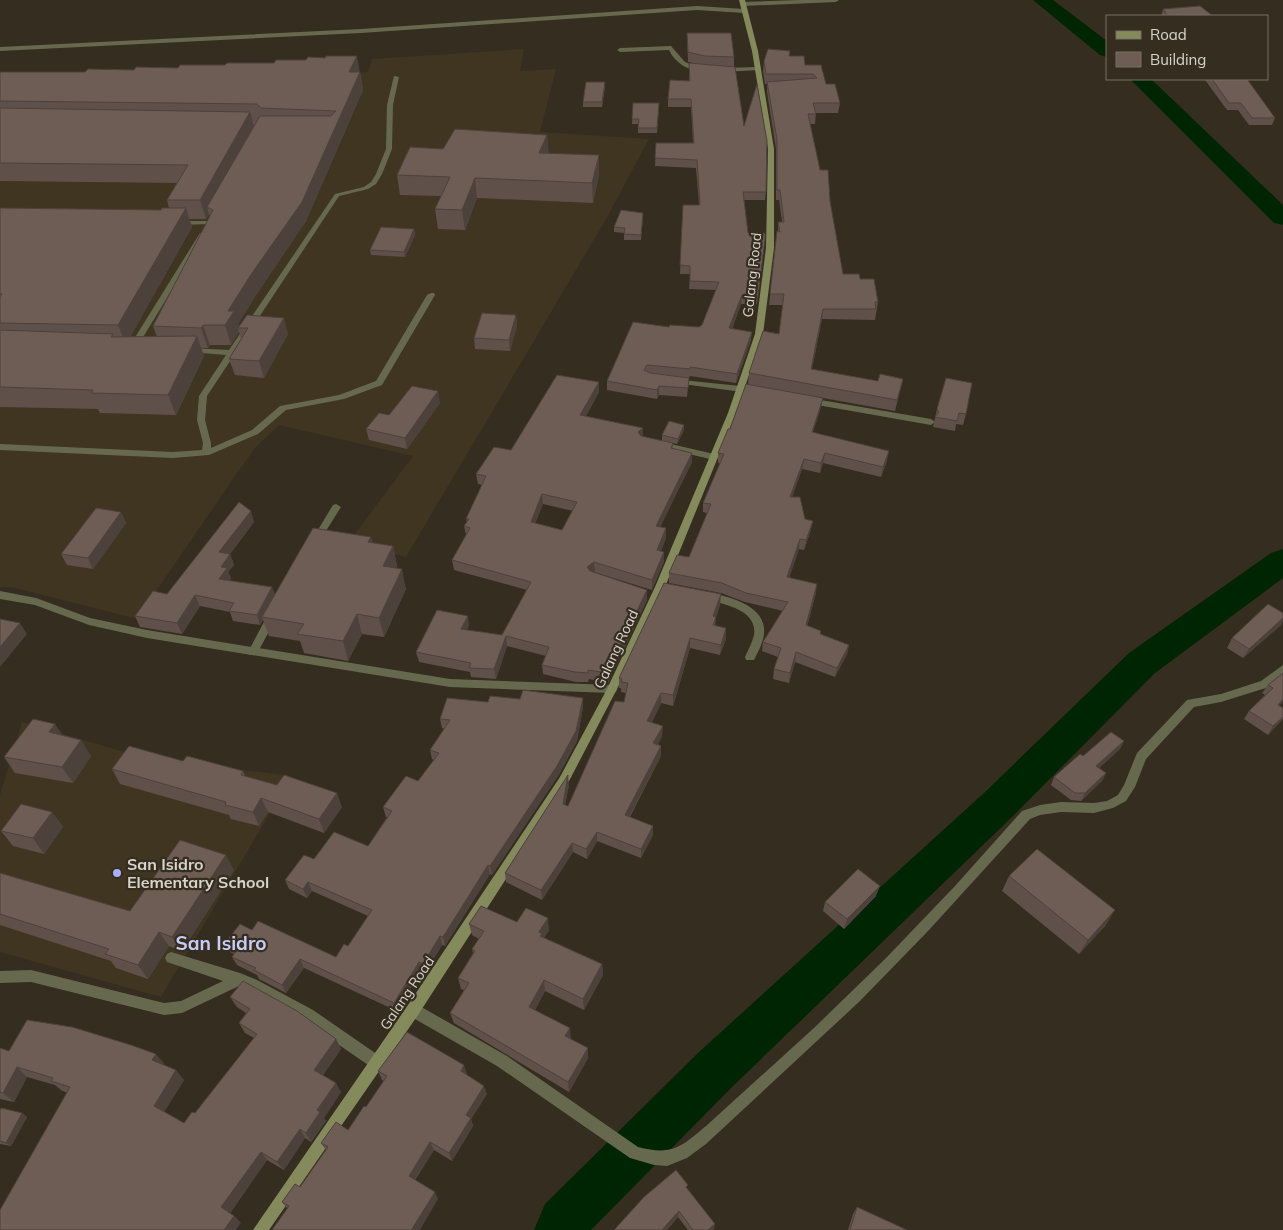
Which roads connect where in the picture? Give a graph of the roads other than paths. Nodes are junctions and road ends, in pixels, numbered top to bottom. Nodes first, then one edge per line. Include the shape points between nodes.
1 (836, 0) edge
2 (743, 5) edge
3 (0, 49) edge
4 (620, 50) dead end
5 (757, 69) junction
6 (708, 70) edge
7 (718, 70) edge
8 (396, 77) dead end
9 (214, 214) edge
10 (169, 222) edge
11 (209, 223) junction
12 (430, 295) dead end
13 (122, 349) edge
14 (132, 349) junction
15 (141, 349) edge
16 (184, 350) edge
17 (232, 353) junction
18 (668, 380) edge
19 (742, 388) junction
20 (760, 392) edge
21 (796, 398) edge
22 (931, 422) dead end
23 (653, 444) edge
24 (0, 447) edge
25 (206, 453) junction
26 (714, 456) junction
27 (336, 507) dead end
28 (310, 549) edge
29 (696, 594) edge
30 (0, 595) edge
31 (277, 608) edge
32 (253, 652) junction
33 (750, 657) dead end
34 (1283, 669) edge
35 (612, 689) junction
36 (171, 958) dead end
37 (0, 977) edge
38 (240, 980) junction
39 (413, 1010) junction
40 (376, 1062) junction
41 (260, 1230) edge

1 - 2 street
2 - 3 street via 361,31
2 - 5 street, Galang Road
4 - 6 street via 667,47 680,62 698,70
5 - 7 street
5 - 19 street, Galang Road via 766,88 770,248 759,334
8 - 17 street via 390,105 389,149 374,183 337,195
9 - 11 street
10 - 11 street
11 - 14 street
12 - 25 street via 379,383 341,397 283,408 255,432
13 - 14 street
14 - 15 street
16 - 17 street
17 - 25 street via 203,396 200,420 207,443
18 - 19 street
19 - 20 street
19 - 26 street, Galang Road
21 - 22 street
23 - 26 street
24 - 25 street via 173,455
26 - 35 street, Galang Road via 664,588 651,596
27 - 28 street
29 - 33 street via 722,598 754,616 759,623 759,631
30 - 32 street via 36,602 89,621
31 - 32 street
32 - 35 street via 450,683
34 - 39 street via 1265,684 1221,698 1191,703 1141,756 1122,798 1094,808 1061,807 1026,816 889,966 703,1136 672,1157 659,1159 635,1153 502,1061
35 - 39 street, Galang Road via 564,780
36 - 38 street
37 - 38 street via 31,976 164,1009 182,1006
38 - 40 street via 308,1015
39 - 40 street, Galang Road
40 - 41 street, Galang Road

